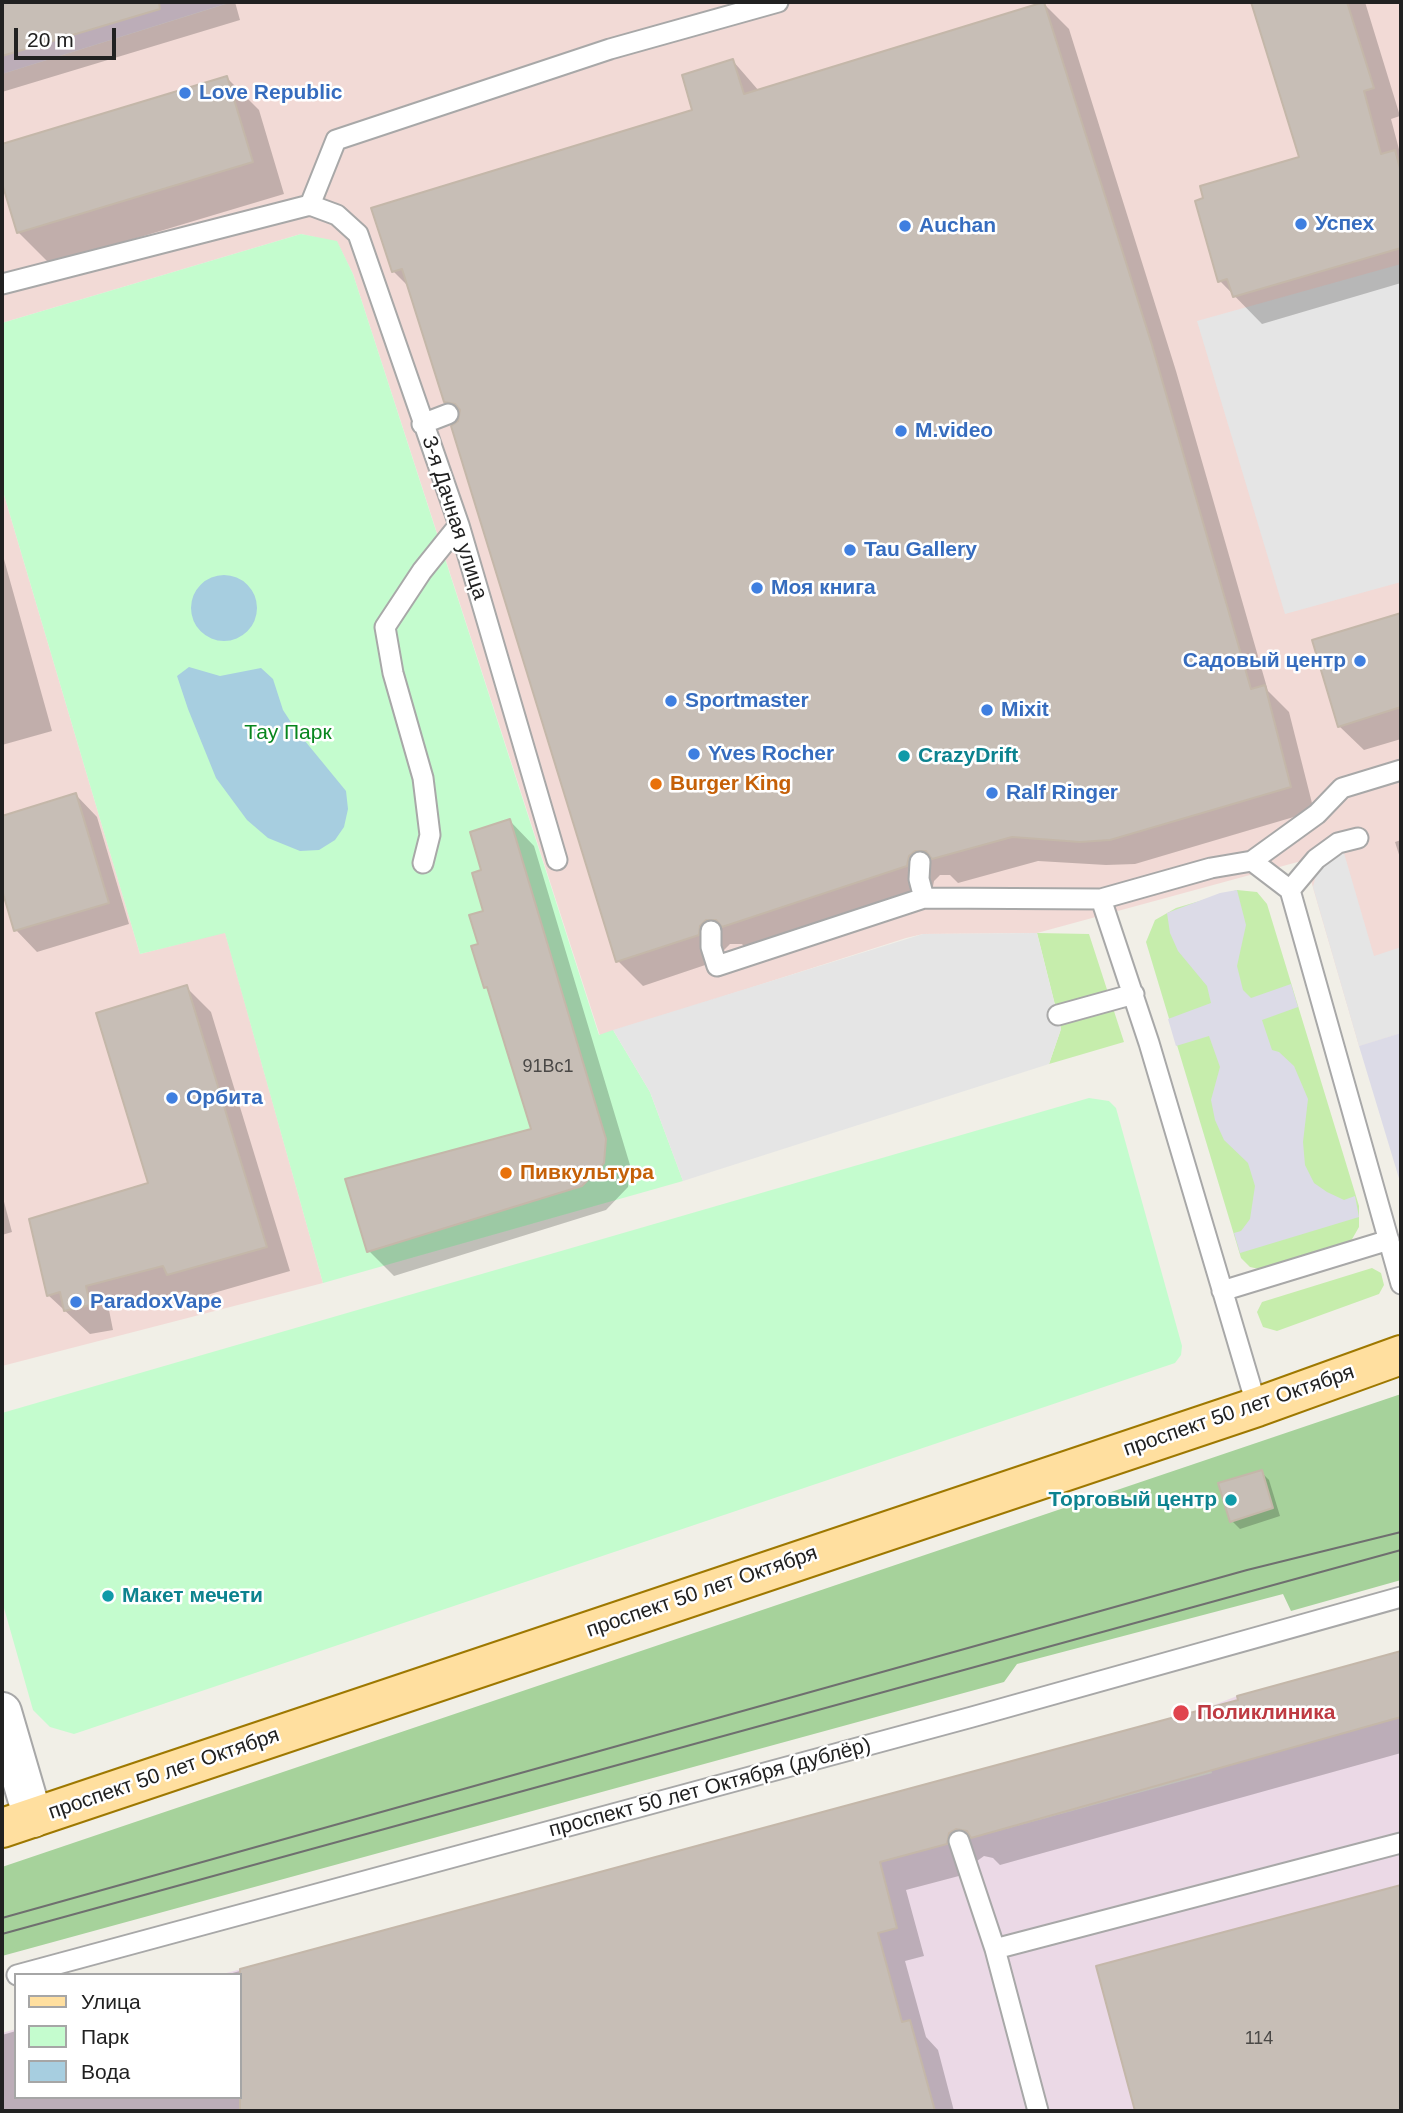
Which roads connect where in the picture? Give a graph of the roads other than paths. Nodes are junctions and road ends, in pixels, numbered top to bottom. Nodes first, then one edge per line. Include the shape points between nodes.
1 (778, 2) edge
2 (310, 205) junction
3 (2, 284) edge
4 (448, 414) dead end
5 (422, 424) junction
6 (459, 525) junction
7 (1401, 771) edge
8 (1358, 838) dead end
9 (557, 860) dead end
10 (1252, 861) junction
11 (920, 862) dead end
12 (423, 863) dead end
13 (1290, 890) junction
14 (924, 898) junction
15 (1101, 899) junction
16 (711, 931) dead end
17 (1134, 994) junction
18 (1058, 1014) dead end
19 (1389, 1240) junction
20 (1401, 1284) edge
21 (1222, 1291) junction
22 (1401, 1355) edge
23 (1257, 1407) junction
24 (1401, 1597) edge
25 (2, 1712) edge
26 (17, 1823) edge
27 (959, 1841) dead end
28 (1401, 1843) edge
29 (995, 1949) junction
30 (23, 1973) edge
31 (1038, 2111) edge

1 - 2 lane via 610,49 336,140
2 - 3 lane
2 - 5 lane, 3-я Дачная улица via 337,215 358,234
4 - 5 lane
5 - 6 lane, 3-я Дачная улица
6 - 9 lane, 3-я Дачная улица
6 - 12 lane via 385,627 423,778 430,835
7 - 10 lane via 1342,788 1317,814
8 - 13 lane via 1338,843 1316,859
10 - 13 lane
10 - 15 lane
11 - 14 lane
13 - 19 lane
14 - 15 lane
14 - 16 lane via 717,966
15 - 17 lane
17 - 18 lane
17 - 21 lane
19 - 20 lane
19 - 21 lane
21 - 23 lane
22 - 23 main road, проспект 50 лет Октября
23 - 26 main road, проспект 50 лет Октября
24 - 30 lane, проспект 50 лет Октября (дублёр)
25 - 26 street
27 - 29 lane
28 - 29 lane
29 - 31 lane

